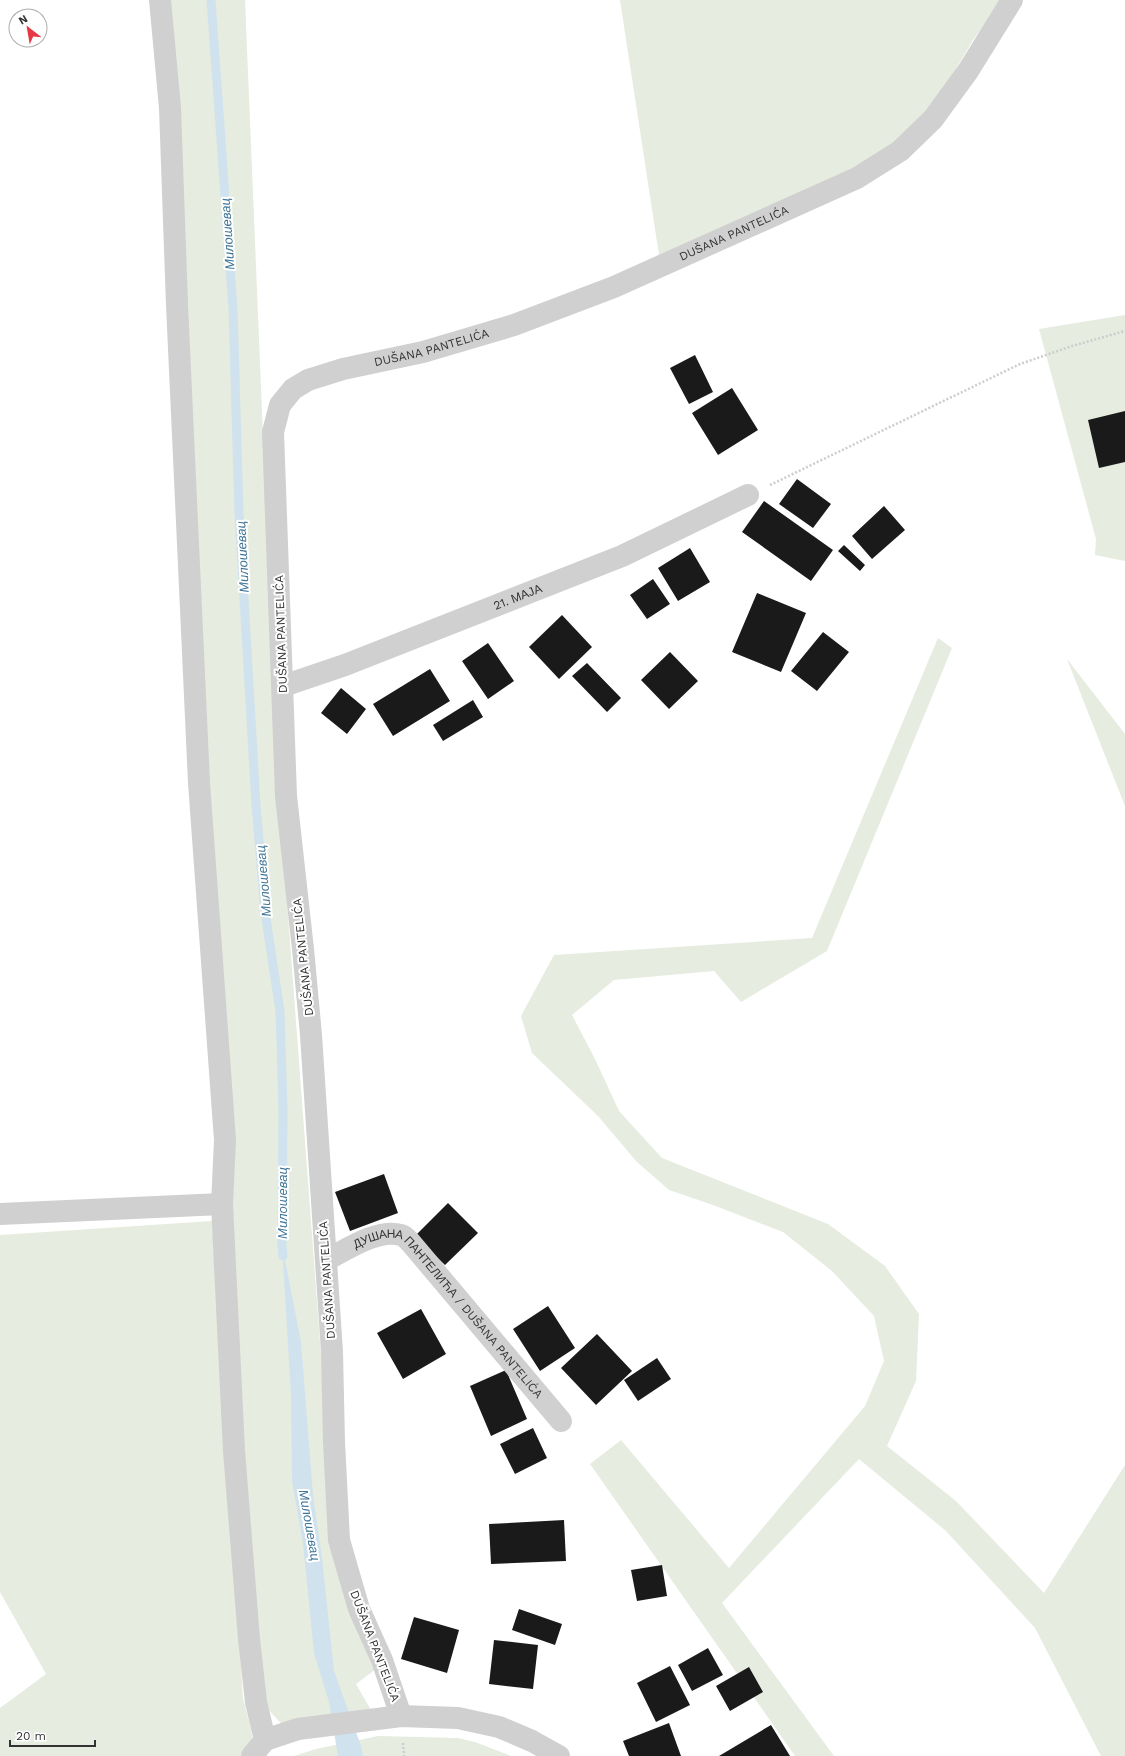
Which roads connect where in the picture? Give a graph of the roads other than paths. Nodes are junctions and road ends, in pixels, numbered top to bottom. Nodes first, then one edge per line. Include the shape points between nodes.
1 (160, 0) edge
2 (1012, 0) edge
3 (748, 495) road end
4 (283, 686) junction
5 (222, 1204) junction
6 (0, 1214) edge
7 (326, 1260) junction
8 (561, 1421) dead end
9 (401, 1716) junction
10 (265, 1740) junction
11 (252, 1756) edge
12 (559, 1756) edge

1 - 5 street via 170,108 199,783 225,1140
2 - 4 street, DUŠANA PANTELIĆA via 968,71 933,119 900,151 857,178 614,287 514,325 423,352 308,380 294,389 280,405 273,432
3 - 4 street, 21. МАЈА via 622,556 345,666
4 - 7 street, DUŠANA PANTELIĆA via 286,796 311,1035
5 - 6 street
5 - 10 street via 234,1451 249,1639 256,1702
7 - 8 street, ДУШАНА ПАНТЕЛИЋА / DUŠANA PANTELIĆA via 376,1236 403,1236
7 - 9 street, DUŠANA PANTELIĆA via 339,1540 359,1609 382,1660
9 - 10 street via 298,1729
9 - 12 street via 458,1718 499,1727
10 - 11 street

